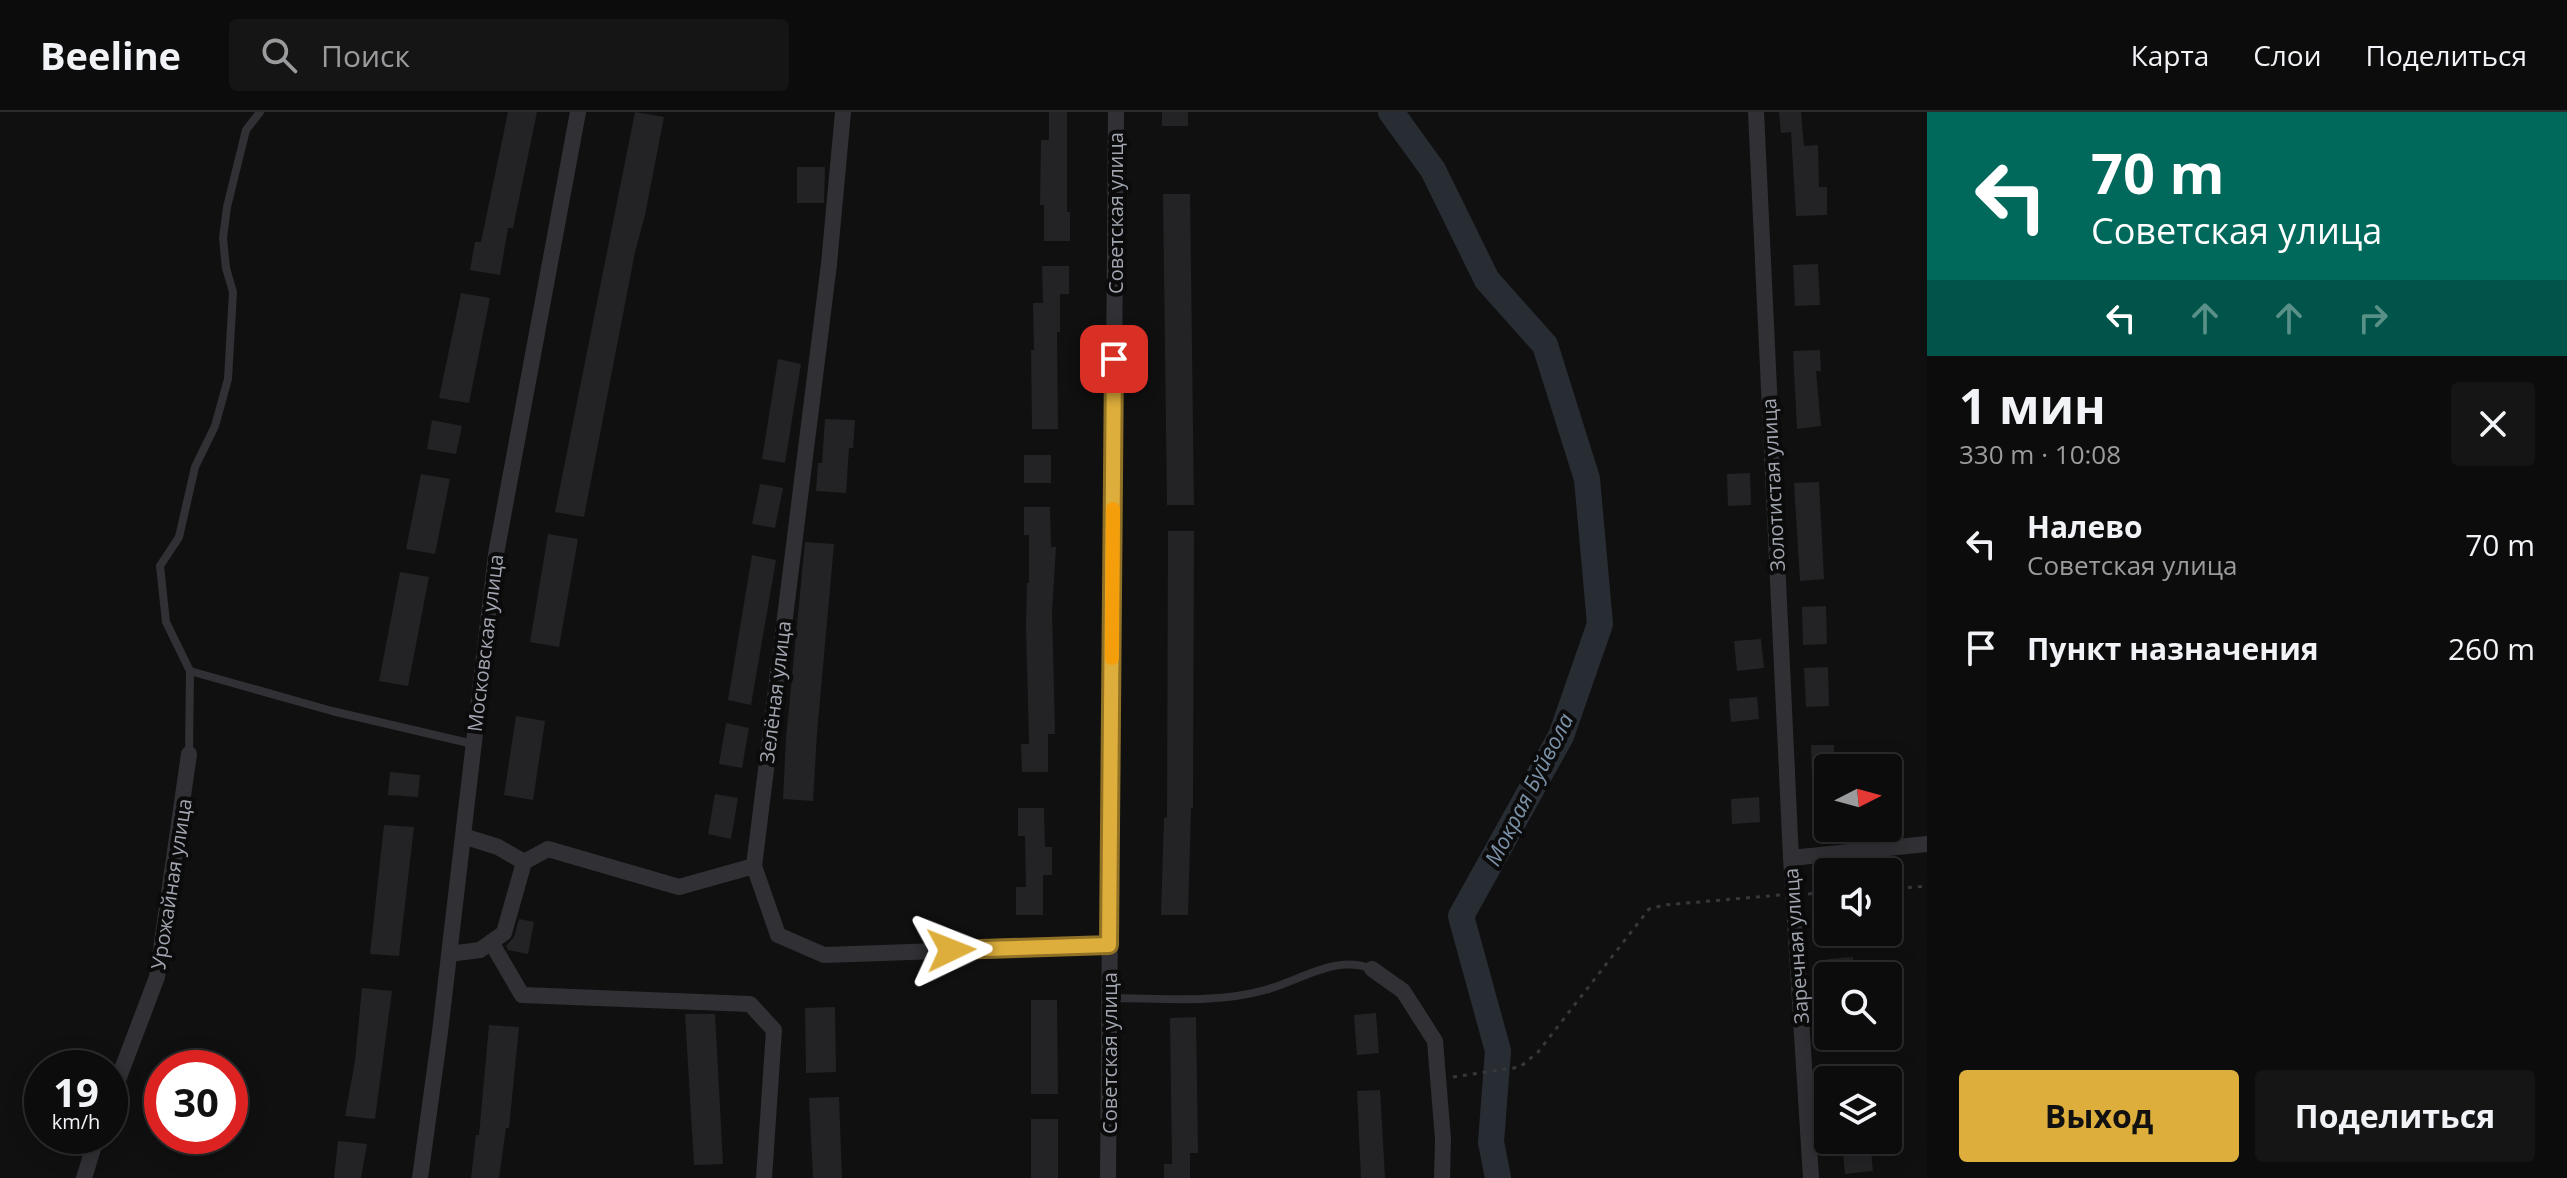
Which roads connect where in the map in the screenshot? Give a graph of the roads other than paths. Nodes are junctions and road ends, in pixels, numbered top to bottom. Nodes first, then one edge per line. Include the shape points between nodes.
1 (260, 112) edge
2 (578, 112) edge
3 (843, 112) edge
4 (1116, 112) edge
5 (1756, 112) edge
6 (190, 671) junction
7 (473, 744) junction
8 (189, 754) joint
9 (463, 836) junction
10 (1927, 844) edge
11 (1791, 858) junction
12 (524, 862) junction
13 (754, 866) junction
14 (491, 942) junction
15 (1109, 945) junction
16 (449, 954) junction
17 (1372, 969) joint
18 (1109, 998) junction
19 (128, 1054) edge
20 (91, 1154) edge
21 (84, 1178) edge
22 (420, 1178) edge
23 (764, 1178) edge
24 (1108, 1178) edge
25 (1442, 1178) edge
26 (1811, 1178) edge

1 - 6 lane via 246,130 223,238 233,292 228,379 215,426 195,467 179,537 160,566 166,622
2 - 7 street, Московская улица via 496,554
3 - 13 street, Зелёная улица
4 - 15 street, Советская улица
5 - 11 street, Золотистая улица
6 - 7 lane
6 - 8 lane
7 - 9 street, Московская улица
8 - 19 street, Урожайная улица via 157,977
9 - 12 street
9 - 16 street, Московская улица
10 - 11 street
11 - 26 street, Заречная улица
12 - 13 street via 548,849 679,887
12 - 14 street via 504,933
13 - 15 street, Зелёная улица via 778,935 824,955
14 - 16 street via 480,950
14 - 23 street via 522,995 750,1004 774,1030
15 - 18 street, Советская улица
16 - 22 street, Московская улица
17 - 18 lane via 1337,965 1231,997
17 - 25 street via 1403,991 1435,1041
18 - 24 street, Советская улица
20 - 21 street

